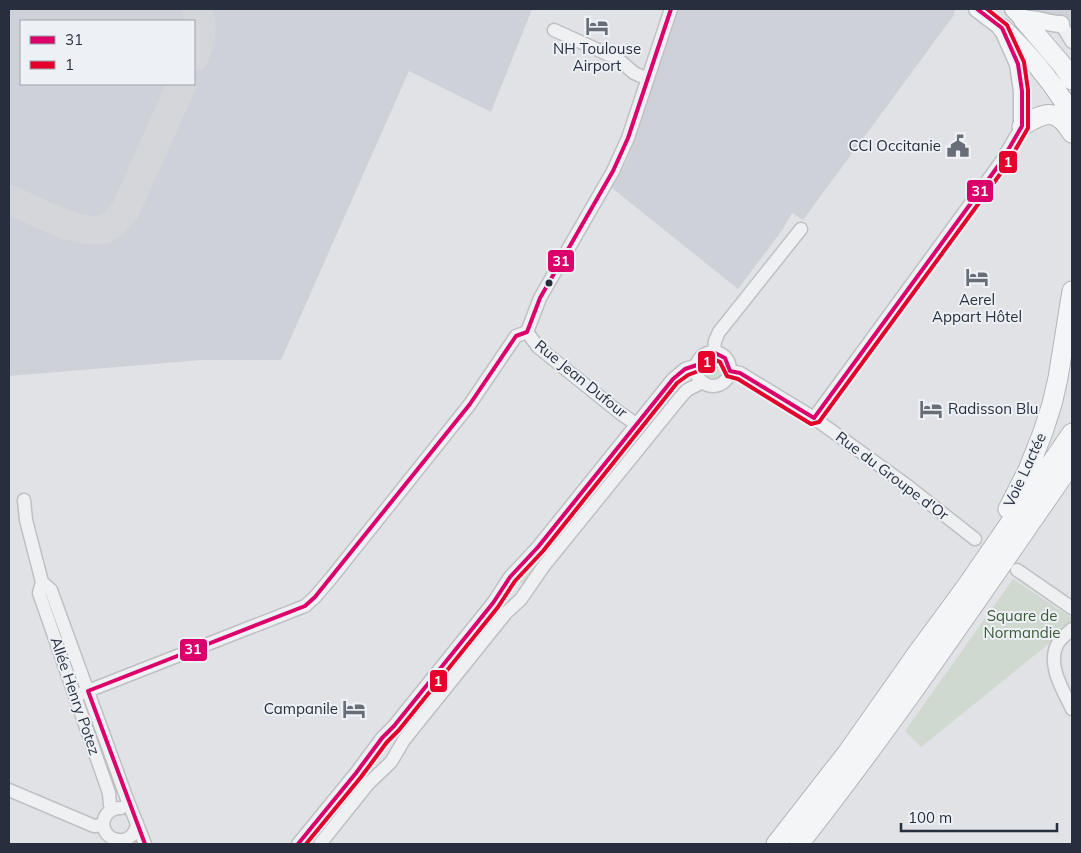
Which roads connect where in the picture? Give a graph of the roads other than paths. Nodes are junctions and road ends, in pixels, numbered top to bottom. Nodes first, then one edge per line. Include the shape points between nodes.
1 (671, 9) edge
2 (977, 9) edge
3 (1018, 14) edge
4 (1066, 23) edge
5 (1002, 28) junction
6 (554, 30) dead end
7 (1072, 42) edge
8 (648, 79) junction
9 (1072, 80) edge
10 (1072, 115) edge
11 (1022, 126) junction
12 (1072, 133) edge
13 (801, 229) dead end
14 (1072, 292) edge
15 (527, 332) junction
16 (714, 352) junction
17 (697, 365) junction
18 (730, 371) junction
19 (703, 382) junction
20 (814, 418) junction
21 (636, 424) junction
22 (1072, 433) edge
23 (1072, 460) edge
24 (1068, 472) edge
25 (24, 500) dead end
26 (975, 539) dead end
27 (1017, 570) dead end
28 (42, 582) junction
29 (1072, 608) edge
30 (1072, 629) edge
31 (916, 655) junction
32 (88, 691) junction
33 (75, 696) junction
34 (1072, 709) edge
35 (9, 790) edge
36 (113, 809) junction
37 (135, 818) junction
38 (103, 825) junction
39 (117, 842) edge
40 (145, 844) edge
41 (298, 844) edge
42 (320, 844) edge
43 (776, 844) edge
44 (799, 844) edge

1 - 8 street
2 - 5 main road
3 - 4 main road via 1049,24
3 - 9 highway
4 - 7 street
5 - 10 highway via 1041,68
5 - 11 main road via 1018,64
6 - 8 street via 618,60
8 - 15 street via 613,171 540,298
11 - 12 highway via 1040,115 1055,115
11 - 20 street via 1001,162
13 - 16 street via 719,332
14 - 31 highway, Voie Lactée via 1052,404 1028,470 1012,503 921,634
15 - 21 street, Rue Jean Dufour via 538,347
15 - 32 street via 516,336 470,404 329,581 305,606
16 - 17 street via 701,357
16 - 18 street via 726,358
17 - 19 street via 697,374
17 - 21 street via 673,379
18 - 19 street via 717,385
18 - 20 street, Rue du Groupe d'Or via 740,373
19 - 42 street via 679,399 543,567 522,599 506,614 404,740 391,762 368,784
20 - 26 street, Rue du Groupe d'Or
21 - 41 street
22 - 31 highway
23 - 24 highway
24 - 44 highway via 896,717
25 - 28 street, Allée Henry Potez
27 - 29 street
28 - 32 street, Allée Henry Potez via 51,590
28 - 33 street, Allée Henry Potez via 39,593
30 - 34 street via 1058,642 1054,654 1055,670
31 - 43 highway via 847,753
32 - 33 street
32 - 37 street, Allée Henry Potez
33 - 36 street, Allée Henry Potez
35 - 38 street via 94,826
36 - 37 street via 123,808
36 - 38 street
37 - 39 street via 133,836
37 - 40 street, Allée Henry Potez
38 - 39 street via 109,837

